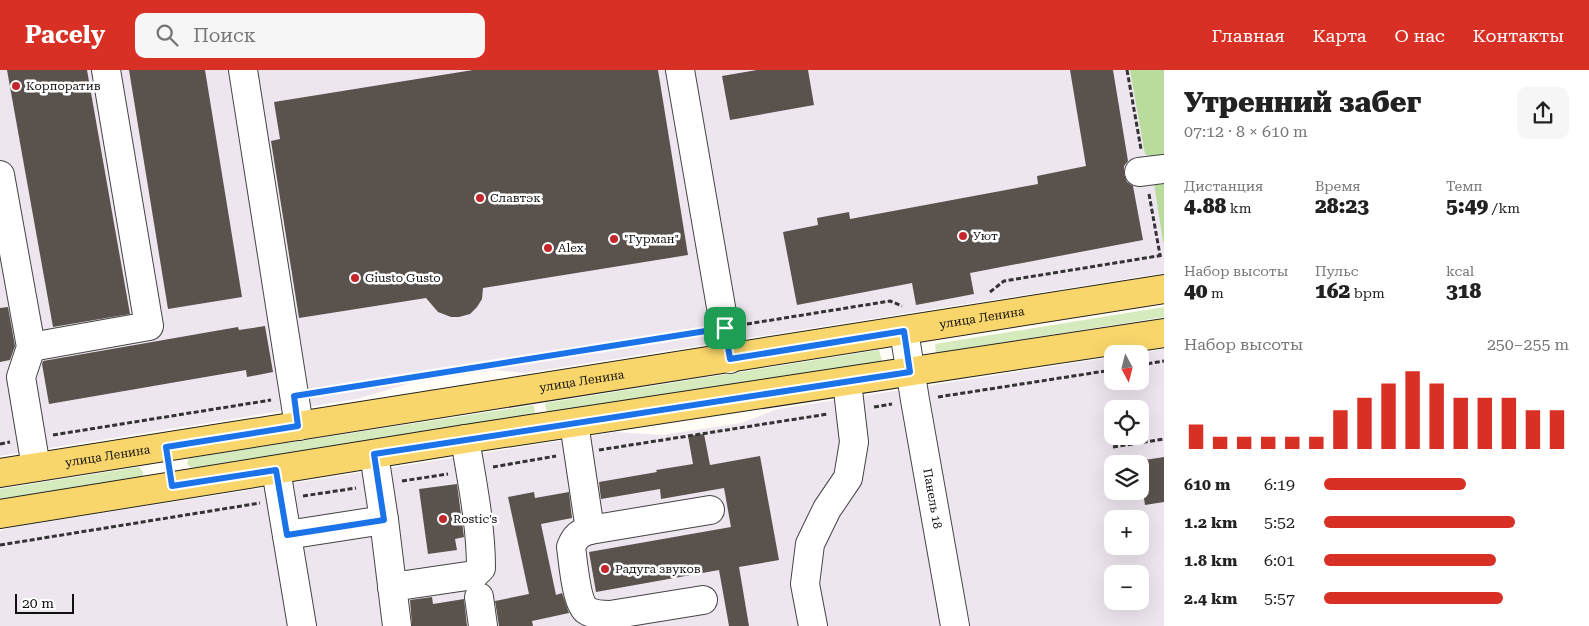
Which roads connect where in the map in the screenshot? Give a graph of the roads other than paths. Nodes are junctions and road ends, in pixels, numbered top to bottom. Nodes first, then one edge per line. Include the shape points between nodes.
1 (106, 70) edge
2 (243, 70) edge
3 (680, 70) edge
4 (0, 175) edge
5 (1164, 290) edge
6 (904, 319) junction
7 (1164, 333) edge
8 (30, 347) junction
9 (730, 359) junction
10 (910, 372) junction
11 (10, 378) edge
12 (846, 382) junction
13 (574, 423) junction
14 (298, 426) junction
15 (465, 440) junction
16 (166, 447) junction
17 (374, 454) junction
18 (36, 467) junction
19 (276, 470) junction
20 (0, 473) edge
21 (172, 486) junction
22 (710, 510) dead end
23 (0, 514) edge
24 (384, 520) junction
25 (590, 530) junction
26 (287, 535) junction
27 (392, 587) junction
28 (479, 597) dead end
29 (703, 600) dead end
30 (302, 626) edge
31 (397, 626) edge
32 (483, 626) edge
33 (812, 626) edge
34 (955, 626) edge

1 - 8 street via 149,326
2 - 14 street
3 - 9 street
4 - 8 street
5 - 6 main road, улица Ленина
6 - 9 main road, улица Ленина
6 - 10 street, Панель 18
7 - 10 main road
8 - 11 street
9 - 14 main road, улица Ленина
10 - 12 main road
10 - 34 street, Панель 18
11 - 18 street via 31,439
12 - 13 main road
12 - 33 street via 854,442 848,478 827,509 810,544 805,584
13 - 15 main road
13 - 25 street
14 - 16 main road, улица Ленина
15 - 17 main road
15 - 27 street via 478,514 481,568 474,575
16 - 18 main road, улица Ленина
16 - 21 main road
17 - 19 main road
17 - 24 street
18 - 20 main road, улица Ленина
19 - 21 main road
19 - 26 street
21 - 23 main road
22 - 25 street
24 - 26 street
24 - 27 street
25 - 29 street via 580,533 571,547 580,601 586,610 610,616
26 - 30 street
27 - 31 street
28 - 32 street

